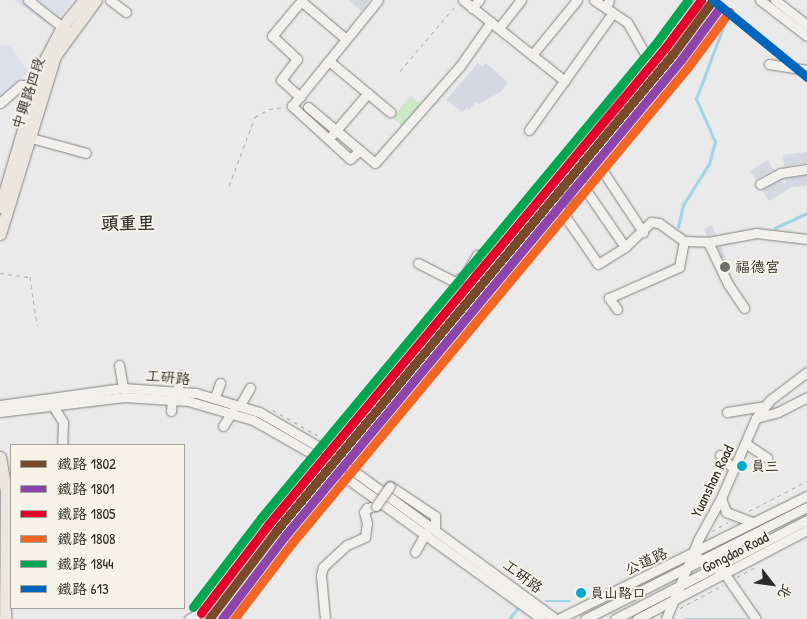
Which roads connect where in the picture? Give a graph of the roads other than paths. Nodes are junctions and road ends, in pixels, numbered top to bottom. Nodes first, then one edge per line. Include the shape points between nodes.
1 (28, 0) edge
2 (84, 0) edge
3 (96, 0) edge
4 (110, 0) edge
5 (301, 0) edge
6 (378, 0) edge
7 (462, 0) edge
8 (479, 0) edge
9 (521, 0) edge
10 (578, 0) edge
11 (594, 0) edge
12 (700, 0) edge
13 (760, 0) edge
14 (775, 0) edge
15 (472, 8) junction
16 (126, 12) dead end
17 (612, 14) junction
18 (495, 25) junction
19 (807, 25) edge
20 (66, 30) junction
21 (807, 36) edge
22 (346, 39) junction
23 (532, 55) junction
24 (328, 61) junction
25 (651, 64) junction
26 (769, 64) dead end
27 (807, 70) edge
28 (565, 81) junction
29 (40, 84) junction
30 (368, 93) junction
31 (300, 96) junction
32 (0, 104) edge
33 (308, 107) dead end
34 (390, 112) dead end
35 (336, 130) junction
36 (529, 130) dead end
37 (26, 136) junction
38 (328, 139) junction
39 (86, 153) dead end
40 (357, 153) junction
41 (807, 169) edge
42 (604, 173) dead end
43 (760, 184) dead end
44 (0, 207) edge
45 (643, 232) junction
46 (0, 234) edge
47 (807, 239) edge
48 (684, 241) junction
49 (708, 242) junction
50 (625, 247) junction
51 (418, 263) dead end
52 (490, 266) junction
53 (744, 308) dead end
54 (617, 309) dead end
55 (119, 365) dead end
56 (807, 372) edge
57 (180, 375) dead end
58 (220, 383) dead end
59 (123, 388) junction
60 (250, 388) dead end
61 (177, 390) junction
62 (215, 397) junction
63 (807, 397) edge
64 (172, 399) junction
65 (0, 405) edge
66 (240, 405) junction
67 (53, 406) junction
68 (766, 406) junction
69 (171, 411) dead end
70 (0, 412) edge
71 (232, 412) junction
72 (727, 412) dead end
73 (756, 418) junction
74 (223, 426) dead end
75 (745, 443) junction
76 (62, 444) edge
77 (720, 455) dead end
78 (0, 457) edge
79 (767, 458) dead end
80 (734, 469) junction
81 (807, 496) edge
82 (721, 498) junction
83 (807, 507) edge
84 (807, 520) edge
85 (752, 522) junction
86 (435, 529) junction
87 (807, 530) edge
88 (425, 534) junction
89 (415, 552) dead end
90 (692, 555) junction
91 (704, 560) junction
92 (688, 566) junction
93 (716, 568) junction
94 (724, 574) junction
95 (680, 585) junction
96 (675, 596) junction
97 (5, 619) edge
98 (189, 619) edge
99 (325, 619) edge
100 (542, 619) edge
101 (557, 619) edge
102 (585, 619) edge
103 (615, 619) edge
104 (637, 619) edge
105 (666, 619) edge
106 (756, 619) edge

1 - 20 street
2 - 20 main road, 中興路四段
3 - 20 main road, 中興路四段
4 - 16 street
5 - 22 street
5 - 31 street via 272,36 297,59 280,80
6 - 22 street
7 - 15 street
8 - 15 street
9 - 18 street
10 - 23 street
11 - 17 street
12 - 25 street
13 - 21 street
14 - 19 street
15 - 18 street
17 - 25 street via 619,14 627,22
17 - 28 street
18 - 23 street
18 - 40 street via 375,164
20 - 29 main road, 中興路四段
22 - 24 street
23 - 28 street
24 - 30 street
24 - 31 street
25 - 52 street
26 - 27 street
28 - 36 street
29 - 32 street via 21,85
29 - 37 main road, 中興路四段
30 - 34 street
30 - 35 street
31 - 38 street via 292,106
33 - 35 street
35 - 38 street
35 - 40 street
37 - 39 street
37 - 44 main road, 中興路四段
37 - 46 main road, 中興路四段
38 - 40 street via 350,159
41 - 43 street via 780,173
42 - 45 street
45 - 48 street via 651,222 658,223
45 - 50 street
47 - 49 street via 756,233
48 - 49 street
48 - 54 street via 679,267 609,298
49 - 53 street via 728,284
50 - 50 street via 581,183 558,206 598,264
51 - 52 street via 455,282 466,275 476,255 485,256
52 - 98 street via 295,499 214,604
55 - 59 street
56 - 68 street, Yuanshan Road
57 - 61 street
58 - 62 street
59 - 61 street, 工研路
59 - 65 street, 工研路
60 - 66 street
61 - 62 street, 工研路
62 - 66 street, 工研路
63 - 73 street via 778,412
64 - 67 street, 工研路 via 124,397
64 - 69 street
64 - 71 street, 工研路
66 - 71 street, 工研路 via 278,421 319,452
67 - 70 street, 工研路
67 - 76 street via 63,422
68 - 72 street
68 - 73 street, Yuanshan Road
71 - 74 street
73 - 75 street, Yuanshan Road
75 - 79 street
75 - 80 street, Yuanshan Road
77 - 80 street
78 - 97 main road via 6,490
80 - 82 street, Yuanshan Road
81 - 85 street, Gongdao Road
82 - 85 street via 726,512
82 - 90 street, Yuanshan Road
83 - 91 street, Gongdao Road
84 - 93 street, Gongdao Road
85 - 90 street, Gongdao Road
86 - 88 street, 工研路 via 348,473
86 - 99 street, bridge via 435,516 390,486 376,506 364,512 368,523 365,538 347,545 323,567
86 - 101 street, 工研路
87 - 94 street, Gongdao Road
88 - 89 street
88 - 100 street, 工研路
90 - 91 street
90 - 92 street, Yuanshan Road
90 - 101 street, 公道路
91 - 92 street, Gongdao Road
91 - 93 street
92 - 95 street, Yuanshan Road
92 - 102 street, 公道路
93 - 94 street
93 - 95 street, Gongdao Road
94 - 96 street, Gongdao Road
94 - 106 street
95 - 96 street, Yuanshan Road
95 - 103 street
96 - 104 street
96 - 105 street, Yuanshan Road

